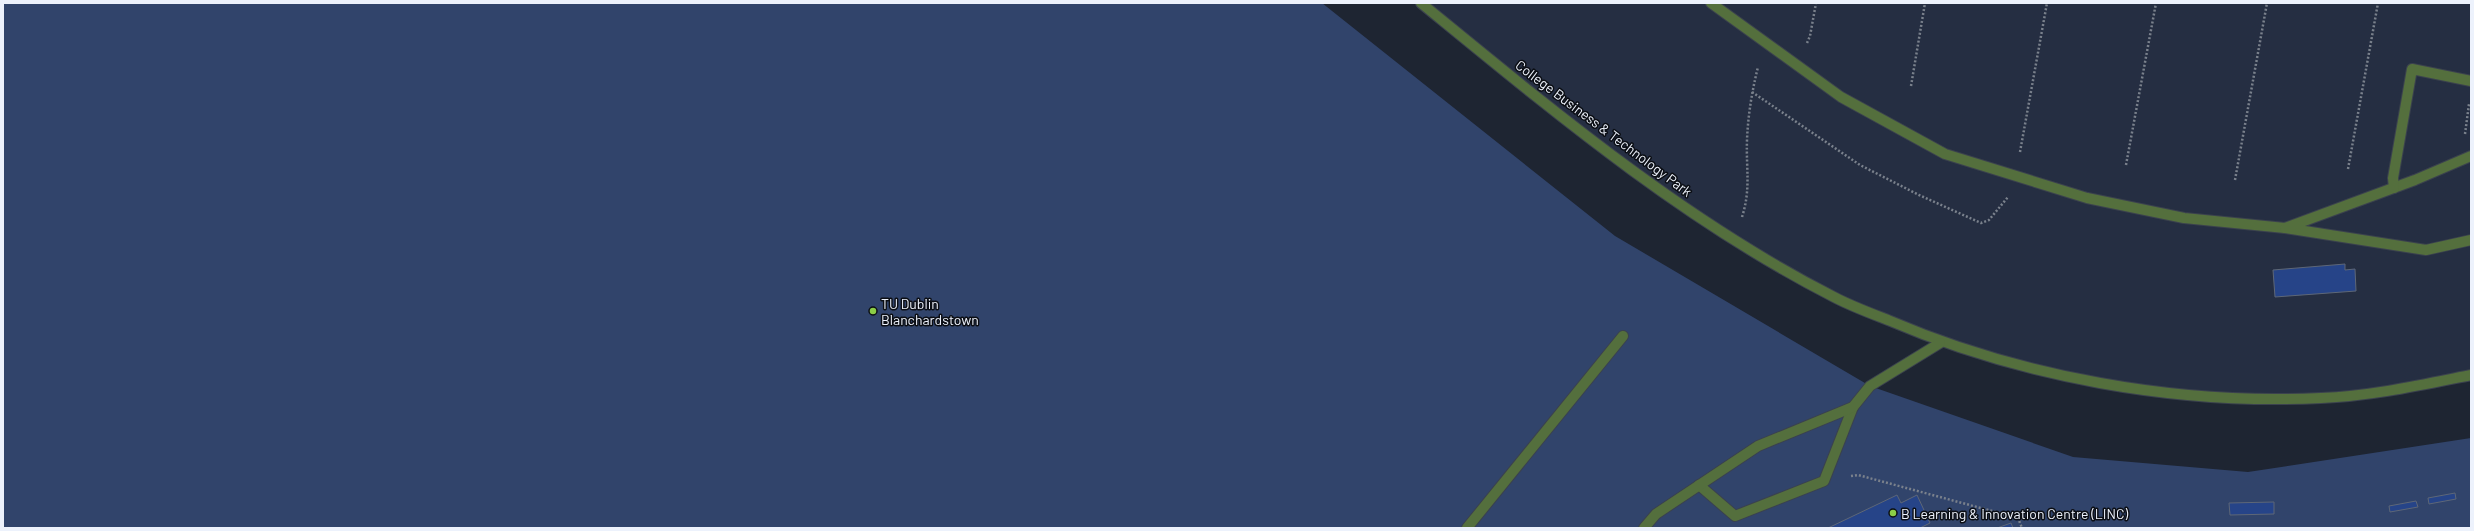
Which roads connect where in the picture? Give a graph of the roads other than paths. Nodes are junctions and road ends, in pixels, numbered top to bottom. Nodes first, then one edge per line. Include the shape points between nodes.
1 (1421, 3) edge
2 (1711, 3) edge
3 (2471, 81) edge
4 (2471, 156) edge
5 (2394, 188) junction
6 (2286, 228) junction
7 (2471, 240) edge
8 (1623, 336) dead end
9 (1940, 343) junction
10 (2471, 376) edge
11 (1853, 407) junction
12 (1699, 485) junction
13 (1467, 528) edge
14 (1644, 528) edge

1 - 9 lane, College Business & Technology Park via 1651,185 1734,241 1835,298
2 - 6 lane via 1841,97 1945,154 2013,177 2095,199 2184,218
3 - 5 lane via 2412,69 2393,178
4 - 5 lane
5 - 6 lane
6 - 7 lane via 2426,250
8 - 13 lane
9 - 10 lane, College Business & Technology Park via 2033,370 2124,387 2244,398 2321,398 2382,392
9 - 11 lane via 1870,386
11 - 12 lane via 1758,446
11 - 12 lane via 1824,481 1735,516
12 - 14 lane via 1656,514

